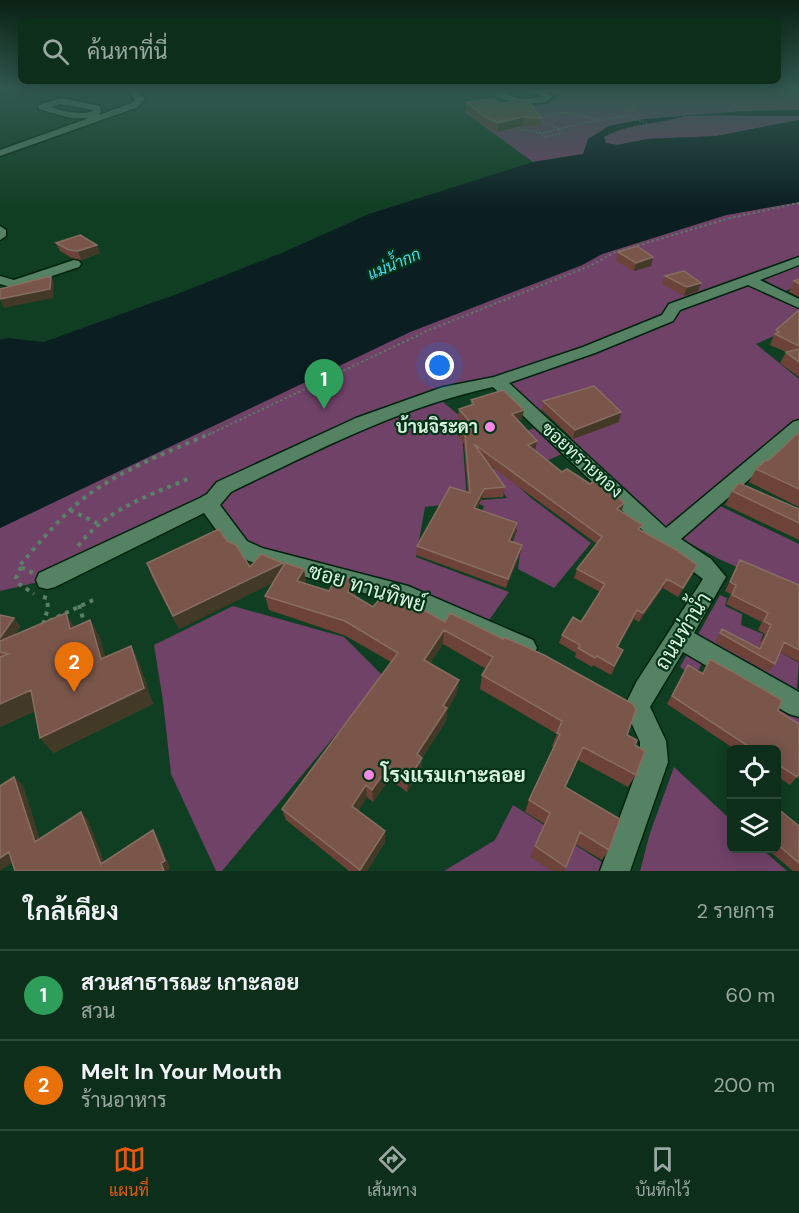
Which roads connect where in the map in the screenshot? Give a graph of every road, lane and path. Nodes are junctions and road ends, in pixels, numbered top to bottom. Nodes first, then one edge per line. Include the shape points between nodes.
1 (68, 130) edge
2 (522, 130) edge
3 (558, 130) edge
4 (539, 133) junction
5 (563, 133) dead end
6 (0, 153) edge
7 (799, 203) edge
8 (0, 230) edge
9 (0, 236) edge
10 (799, 261) edge
11 (74, 264) dead end
12 (0, 280) edge
13 (751, 281) junction
14 (799, 303) edge
15 (497, 381) junction
16 (799, 426) edge
17 (188, 478) dead end
18 (731, 485) junction
19 (750, 495) edge
20 (207, 503) junction
21 (70, 510) junction
22 (97, 522) junction
23 (666, 540) junction
24 (21, 567) junction
25 (73, 567) junction
26 (47, 580) joint
27 (93, 600) dead end
28 (79, 605) junction
29 (43, 625) junction
30 (33, 630) edge
31 (88, 633) edge
32 (45, 634) edge
33 (679, 637) junction
34 (550, 659) edge
35 (798, 705) edge
36 (615, 871) edge

1 - 6 street
2 - 4 path
3 - 4 path
4 - 5 path via 545,137
7 - 21 path via 730,218 613,253 590,266 458,317 137,466 96,489
8 - 9 street
10 - 13 street
11 - 12 street via 14,284
13 - 14 street
13 - 15 street via 674,307 668,318 589,350
15 - 20 street via 449,391 363,422 224,487
15 - 23 street, ซอยทรายทอง
16 - 18 street
17 - 22 path via 121,507
18 - 19 street
18 - 23 street
20 - 25 street
20 - 34 street, ซอย ทานทิพย์ via 240,547 257,555 408,597
21 - 22 path
21 - 24 path
22 - 25 path via 75,551
23 - 33 street, ถนนท่าน้ำ via 708,567 715,577
24 - 26 path
24 - 29 path via 18,583 47,598
25 - 26 street
27 - 28 path
28 - 29 path
28 - 31 path
29 - 30 path
29 - 32 path
33 - 35 street
33 - 36 street, ถนนท่าน้ำ via 646,689 628,702 652,741 654,762

